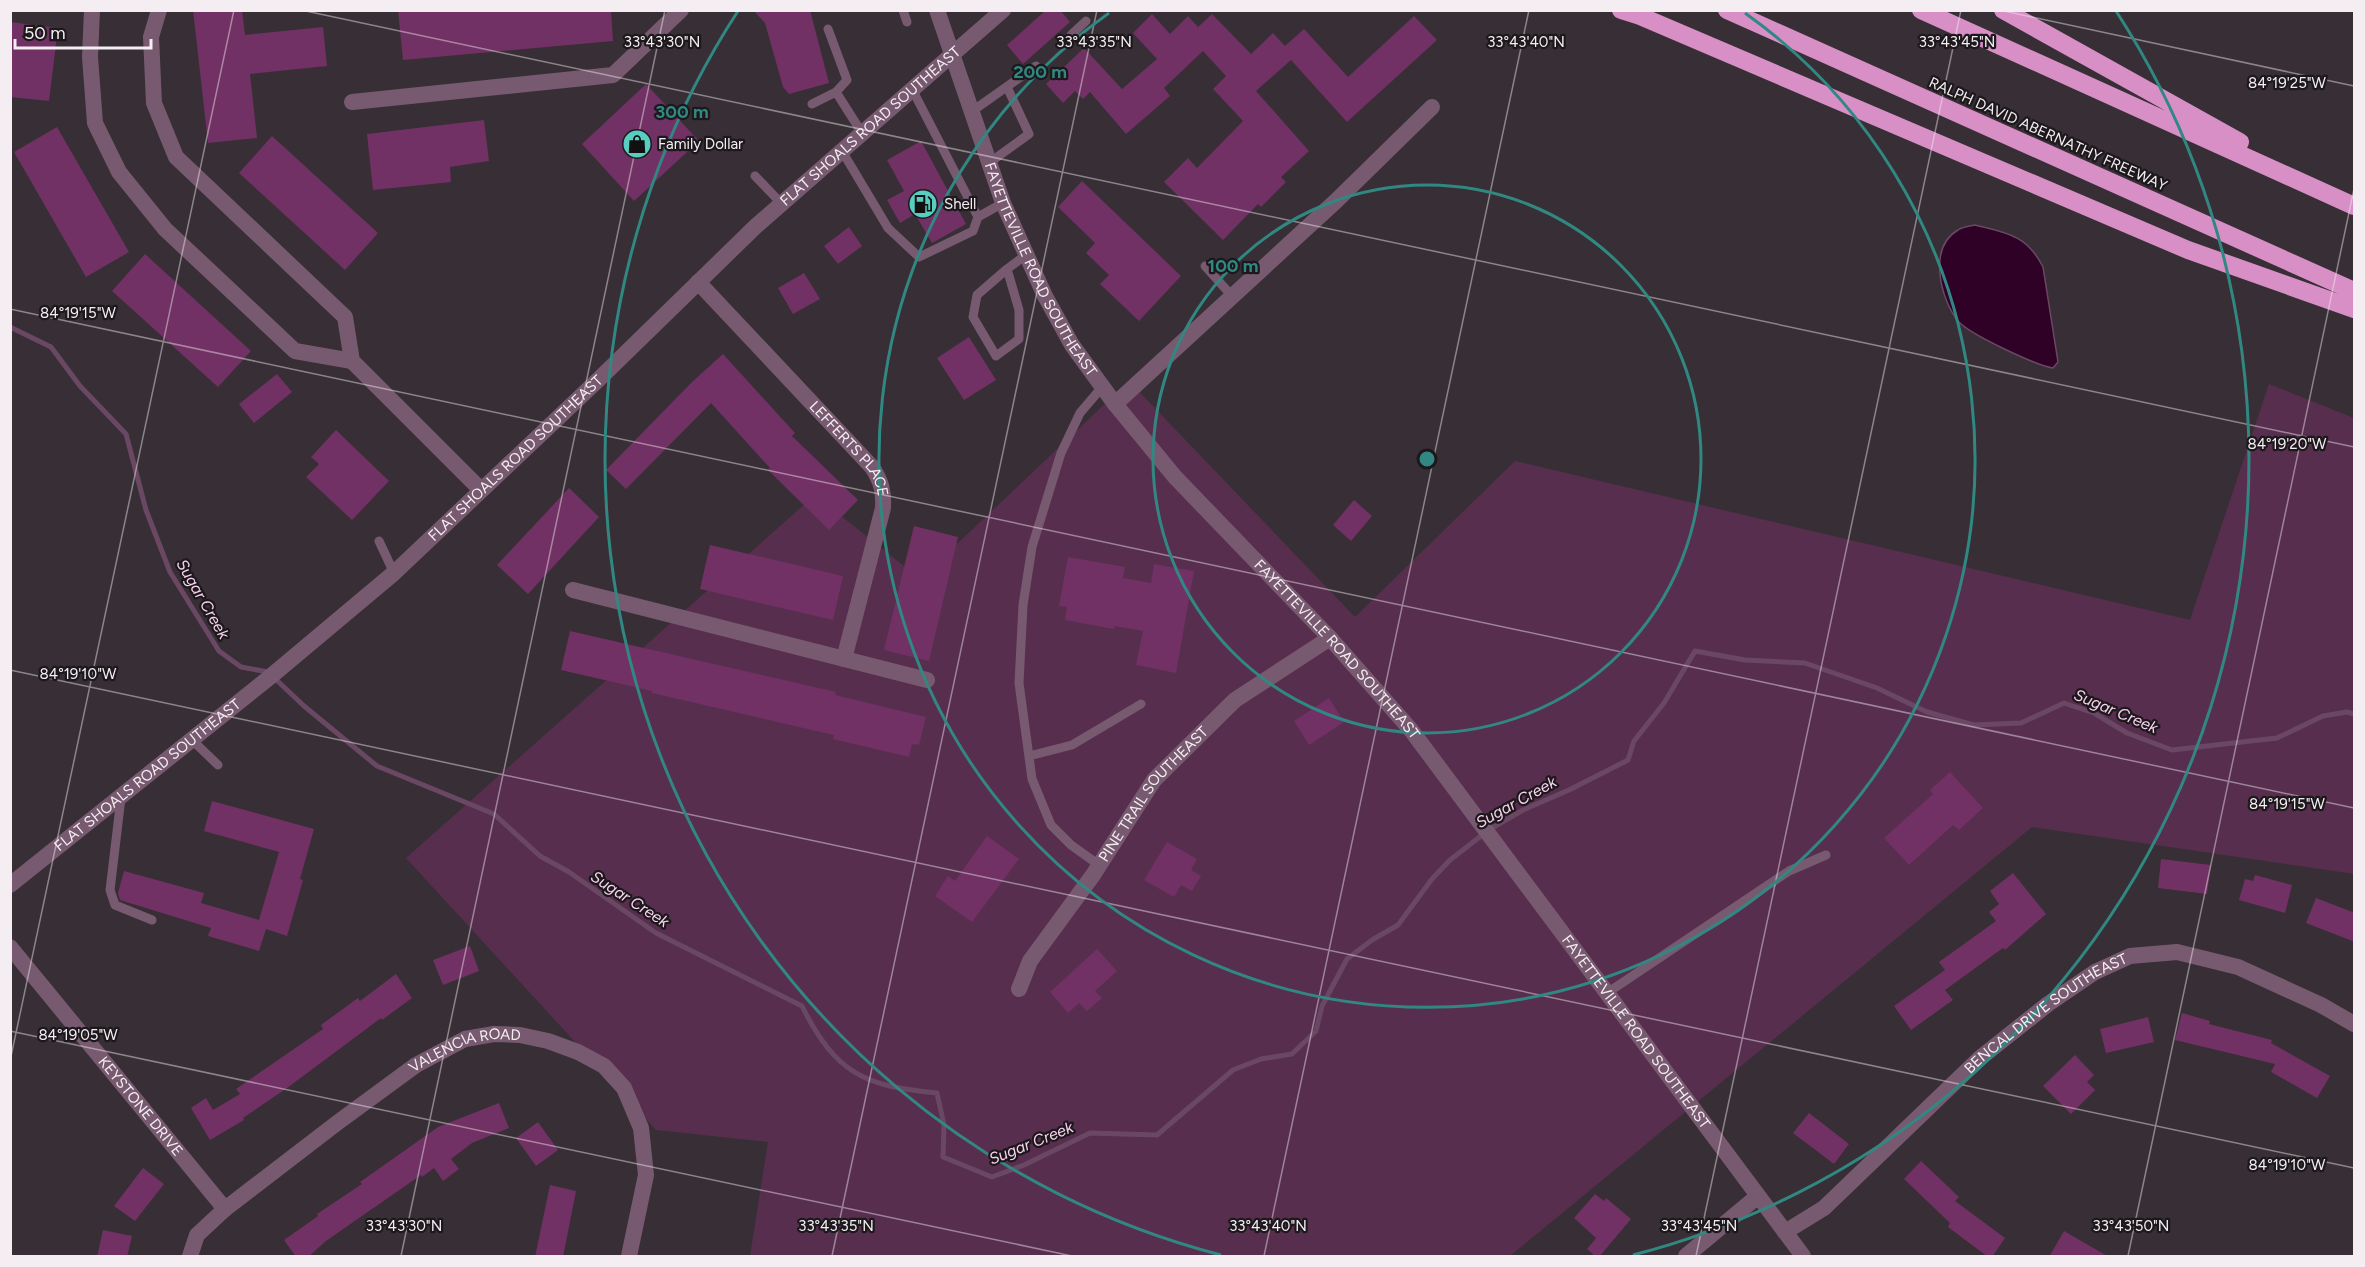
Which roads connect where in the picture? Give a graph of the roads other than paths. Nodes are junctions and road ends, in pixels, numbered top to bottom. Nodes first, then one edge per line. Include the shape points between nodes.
1 (92, 10) edge
2 (159, 10) edge
3 (681, 10) edge
4 (903, 10) edge
5 (937, 10) edge
6 (1003, 10) edge
7 (1621, 10) edge
8 (1727, 10) edge
9 (1921, 10) edge
10 (2003, 10) edge
11 (1086, 21) dead end
12 (907, 22) dead end
13 (828, 29) dead end
14 (1071, 35) dead end
15 (952, 55) junction
16 (1036, 66) dead end
17 (1007, 87) junction
18 (912, 90) junction
19 (836, 92) junction
20 (352, 102) dead end
21 (812, 104) dead end
22 (1432, 107) dead end
23 (971, 112) junction
24 (862, 133) junction
25 (842, 151) junction
26 (989, 163) junction
27 (754, 176) dead end
28 (1003, 203) junction
29 (782, 204) junction
30 (2350, 204) edge
31 (978, 217) junction
32 (1026, 255) junction
33 (1205, 266) dead end
34 (1007, 268) junction
35 (698, 282) junction
36 (2355, 291) edge
37 (1232, 296) junction
38 (2355, 309) edge
39 (352, 361) junction
40 (1102, 386) junction
41 (1115, 404) junction
42 (482, 490) junction
43 (379, 540) dead end
44 (394, 573) junction
45 (573, 590) dead end
46 (1330, 638) junction
47 (844, 659) junction
48 (927, 680) dead end
49 (1141, 704) dead end
50 (191, 739) junction
51 (1029, 756) junction
52 (218, 765) dead end
53 (121, 795) junction
54 (1826, 855) dead end
55 (1099, 865) junction
56 (10, 885) edge
57 (152, 920) dead end
58 (10, 947) edge
59 (1019, 989) dead end
60 (1607, 993) junction
61 (2355, 1024) edge
62 (1758, 1196) junction
63 (225, 1209) junction
64 (1785, 1232) junction
65 (190, 1257) edge
66 (629, 1257) edge
67 (1686, 1257) edge
68 (1803, 1257) edge

1 - 39 street via 90,57 95,123 118,172 165,229 295,351
2 - 39 street via 151,37 154,103 176,158 345,317
3 - 20 street via 613,75
4 - 12 lane
5 - 15 street, FAYETTEVILLE ROAD SOUTHEAST
6 - 15 street, FLAT SHOALS ROAD SOUTHEAST
7 - 38 highway via 2188,250
8 - 36 highway, RALPH DAVID ABERNATHY FREEWAY
9 - 30 highway
10 - 30 highway
11 - 14 lane
13 - 19 lane via 847,80
15 - 18 street, FLAT SHOALS ROAD SOUTHEAST
15 - 23 street, FAYETTEVILLE ROAD SOUTHEAST
16 - 17 lane
17 - 23 lane
17 - 26 lane via 1029,134
18 - 24 street, FLAT SHOALS ROAD SOUTHEAST
18 - 31 lane
19 - 21 lane
19 - 24 lane
22 - 37 street
23 - 26 street, FAYETTEVILLE ROAD SOUTHEAST
24 - 25 street, FLAT SHOALS ROAD SOUTHEAST
25 - 29 street, FLAT SHOALS ROAD SOUTHEAST
25 - 31 lane via 888,228 919,257 973,231
26 - 28 street, FAYETTEVILLE ROAD SOUTHEAST
27 - 29 lane
28 - 31 lane
28 - 32 street, FAYETTEVILLE ROAD SOUTHEAST
29 - 35 street, FLAT SHOALS ROAD SOUTHEAST
32 - 34 lane
32 - 40 street, FAYETTEVILLE ROAD SOUTHEAST via 1072,345
33 - 37 lane
34 - 34 lane via 977,295 974,316 996,356 1019,339 1019,310
35 - 42 street, FLAT SHOALS ROAD SOUTHEAST
35 - 47 street, LEFFERTS PLACE via 881,480 883,508
37 - 41 street
39 - 42 street
40 - 41 street, FAYETTEVILLE ROAD SOUTHEAST
40 - 51 lane via 1080,413 1061,453 1032,547 1023,605 1019,683
41 - 46 street, FAYETTEVILLE ROAD SOUTHEAST via 1175,477
42 - 44 street, FLAT SHOALS ROAD SOUTHEAST
43 - 44 lane
44 - 50 street, FLAT SHOALS ROAD SOUTHEAST
45 - 47 street
46 - 55 street, PINE TRAIL SOUTHEAST via 1235,700 1154,780
46 - 60 street, FAYETTEVILLE ROAD SOUTHEAST via 1411,730
47 - 48 street
49 - 51 lane via 1072,745
50 - 52 lane
50 - 53 street, FLAT SHOALS ROAD SOUTHEAST
51 - 55 lane via 1032,779 1051,825
53 - 56 street, FLAT SHOALS ROAD SOUTHEAST
53 - 57 lane via 110,890 115,905
54 - 60 lane via 1789,871
55 - 59 street, PINE TRAIL SOUTHEAST via 1030,961
58 - 63 street, KEYSTONE DRIVE
60 - 62 street, FAYETTEVILLE ROAD SOUTHEAST
61 - 64 street, BENCAL DRIVE SOUTHEAST via 2238,967 2177,952 2130,956 2096,972 2048,1004 1980,1058 1824,1209
62 - 64 street, FAYETTEVILLE ROAD SOUTHEAST
62 - 67 street
63 - 65 street, VALENCIA ROAD via 197,1235
63 - 66 street, VALENCIA ROAD via 416,1065 465,1039 520,1035 578,1052 604,1066 624,1088 641,1128 646,1175
64 - 68 street, FAYETTEVILLE ROAD SOUTHEAST

